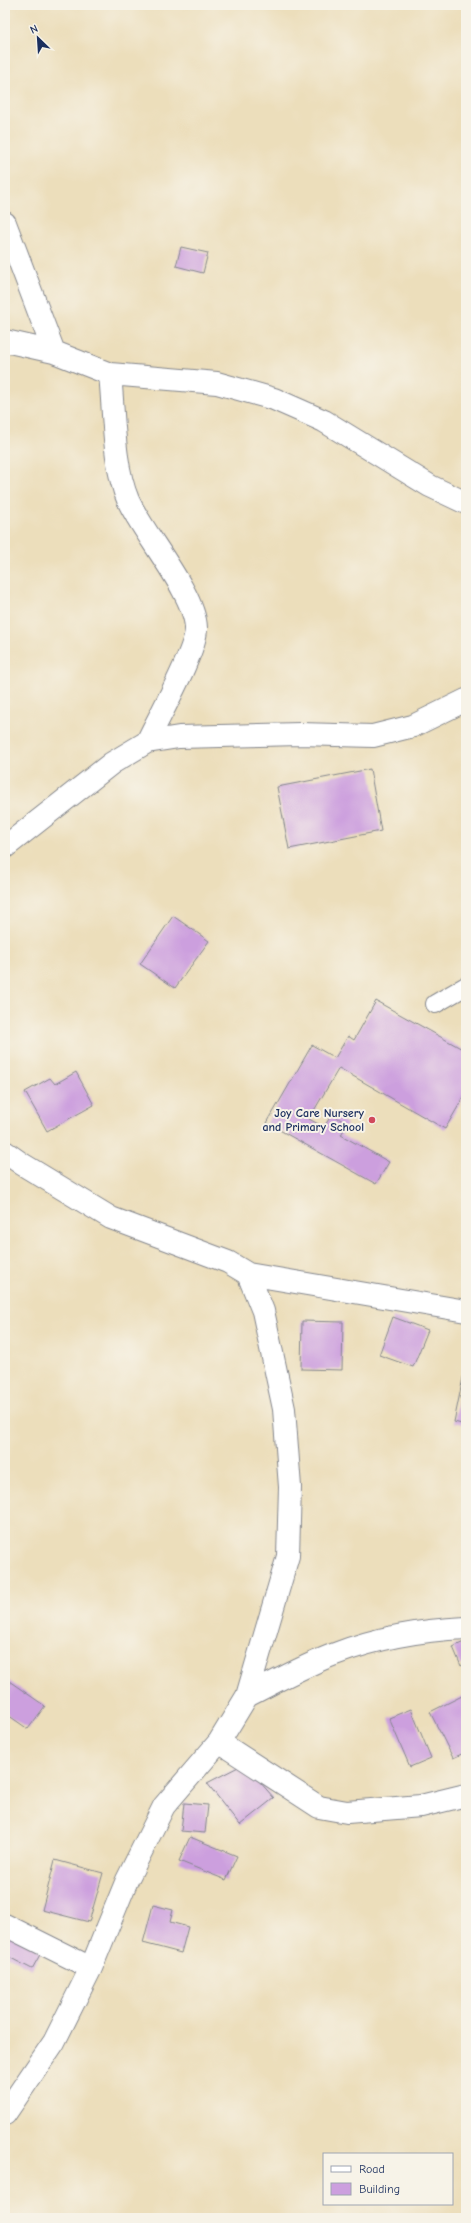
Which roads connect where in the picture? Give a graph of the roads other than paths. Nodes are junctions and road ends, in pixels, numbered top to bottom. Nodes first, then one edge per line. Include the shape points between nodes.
1 (5, 223) edge
2 (5, 341) edge
3 (54, 352) junction
4 (110, 374) junction
5 (466, 503) edge
6 (466, 700) edge
7 (147, 742) junction
8 (5, 847) edge
9 (466, 986) edge
10 (435, 1004) dead end
11 (5, 1152) edge
12 (248, 1274) junction
13 (466, 1311) edge
14 (466, 1628) edge
15 (246, 1696) junction
16 (220, 1742) junction
17 (466, 1795) edge
18 (5, 1925) edge
19 (91, 1968) junction
20 (5, 2114) edge

1 - 3 street
2 - 3 street
3 - 4 street
4 - 5 street via 217,383 274,398 324,421 430,486
4 - 7 street via 119,474 129,501 189,603 196,628 192,650
6 - 7 street via 413,726 373,736 300,734 186,737
7 - 8 street via 112,763
9 - 10 lane
11 - 12 street via 111,1218 228,1262
12 - 13 street
12 - 15 street via 263,1311 284,1408 290,1487 288,1556
14 - 15 street via 376,1640 334,1654
15 - 16 street
16 - 17 street via 319,1807 347,1812 421,1806
16 - 19 street via 164,1806 127,1880
18 - 19 street
19 - 20 street via 54,2042

